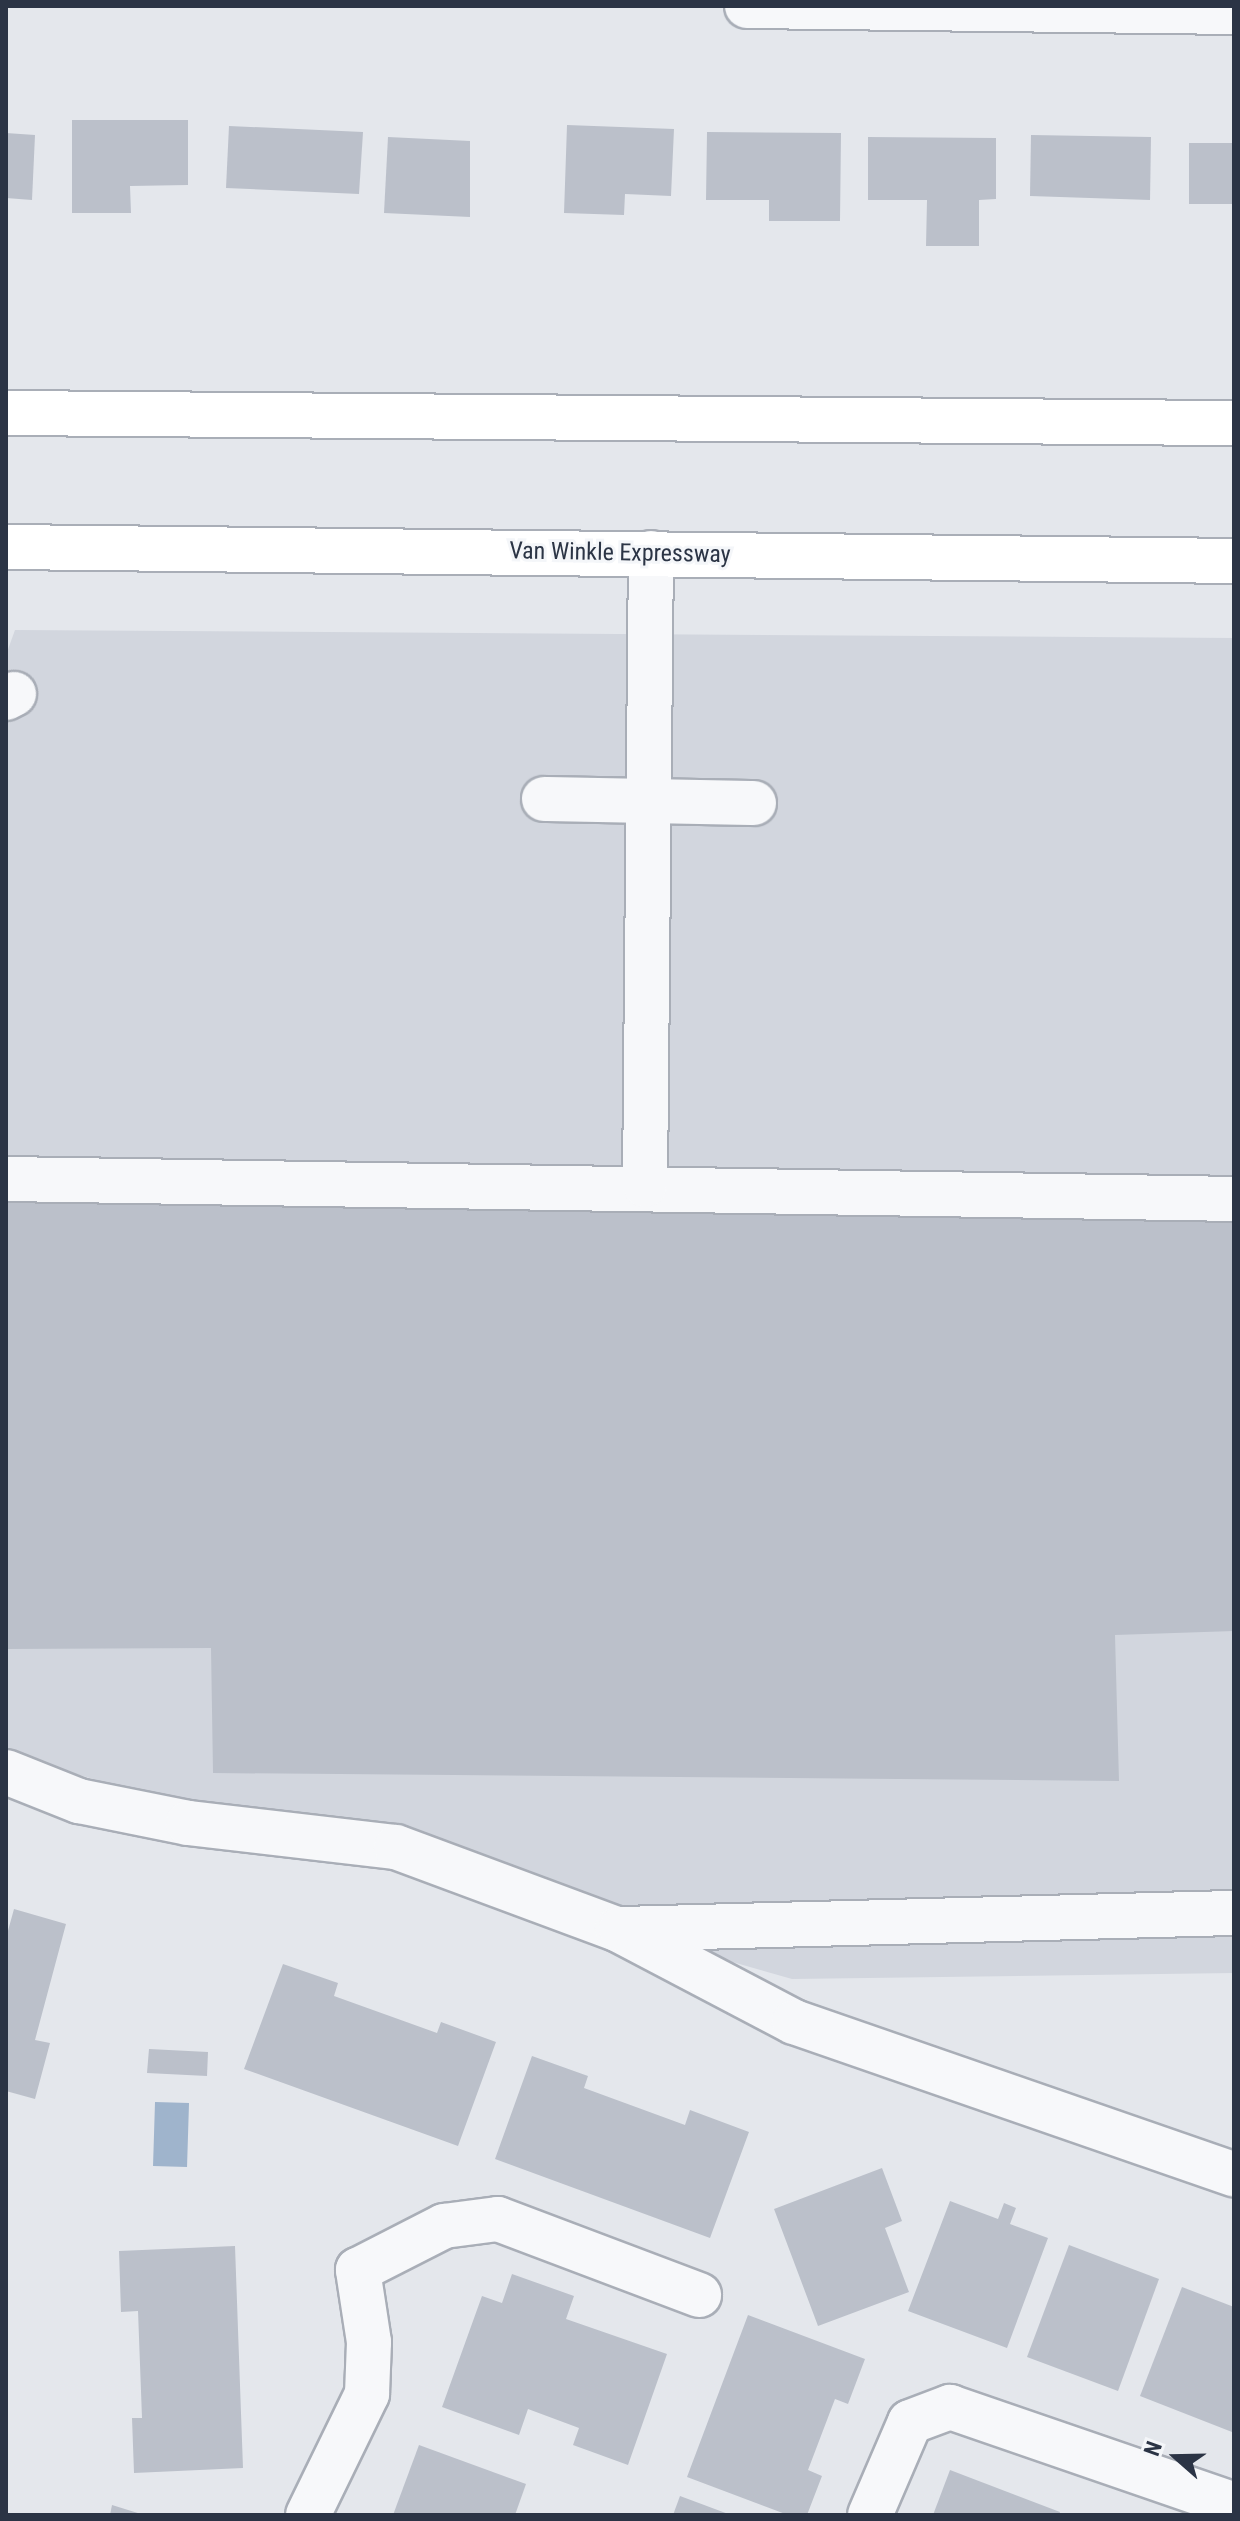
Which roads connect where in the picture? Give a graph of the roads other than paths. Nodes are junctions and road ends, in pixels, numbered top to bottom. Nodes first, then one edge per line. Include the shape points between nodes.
1 (747, 6) edge
2 (944, 7) edge
3 (1234, 12) edge
4 (6, 413) edge
5 (1234, 423) edge
6 (6, 547) edge
7 (651, 553) junction
8 (1234, 561) edge
9 (544, 799) dead end
10 (649, 800) junction
11 (754, 803) dead end
12 (6, 1179) edge
13 (645, 1185) junction
14 (1234, 1199) edge
15 (6, 1772) edge
16 (1234, 1913) edge
17 (617, 1929) junction
18 (1234, 2174) edge
19 (699, 2295) dead end
20 (1234, 2505) edge
21 (308, 2515) edge
22 (870, 2515) edge

1 - 2 street
2 - 3 street
4 - 5 main road
6 - 7 main road, Van Winkle Expressway
7 - 8 main road, Van Winkle Expressway
7 - 10 street
9 - 10 street
10 - 11 street
10 - 13 street
12 - 13 street
13 - 14 street
15 - 17 street via 79,1801 188,1823 396,1847
16 - 17 street
17 - 18 street via 794,2022
19 - 21 street via 498,2219 444,2226 358,2270 369,2342 367,2394
20 - 22 street via 966,2409 921,2413 901,2436

